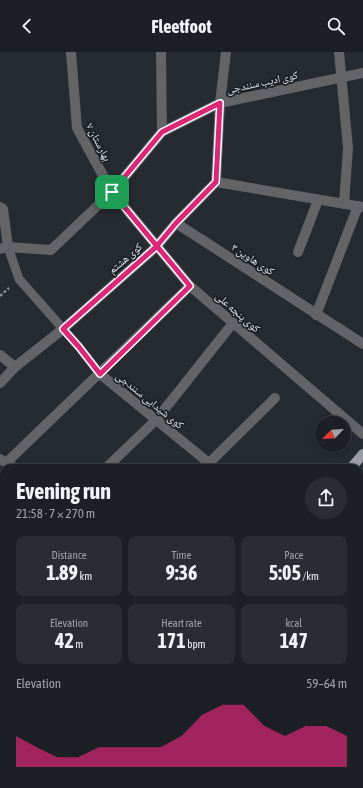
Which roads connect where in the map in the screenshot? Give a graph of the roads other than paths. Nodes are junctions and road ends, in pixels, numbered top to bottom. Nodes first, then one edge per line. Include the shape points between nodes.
1 (71, 52) edge
2 (160, 52) edge
3 (226, 52) edge
4 (339, 52) edge
5 (363, 73) edge
6 (341, 77) junction
7 (220, 103) junction
8 (162, 132) junction
9 (216, 182) junction
10 (112, 192) junction
11 (318, 200) junction
12 (344, 204) junction
13 (360, 206) edge
14 (0, 207) edge
15 (176, 223) junction
16 (156, 247) junction
17 (4, 248) edge
18 (298, 252) dead end
19 (190, 286) junction
20 (316, 315) junction
21 (233, 324) junction
22 (63, 329) junction
23 (363, 344) edge
24 (0, 355) edge
25 (15, 367) junction
26 (100, 374) junction
27 (0, 383) edge
28 (275, 398) dead end
29 (156, 420) junction
30 (363, 434) edge
31 (363, 454) edge
32 (7, 463) edge
33 (110, 464) edge
34 (207, 464) edge
35 (211, 464) edge
36 (354, 464) edge

1 - 10 street, بهارستان ۷ via 77,128
2 - 8 street
3 - 7 street
4 - 6 street
5 - 6 street, کوی ادیب سنندجی
6 - 7 street, کوی ادیب سنندجی
6 - 12 street via 348,148
7 - 8 street, کوی ادیب سنندجی
7 - 9 street
8 - 10 street, کوی ادیب سنندجی
9 - 11 street
9 - 15 street, کوی هشتم
10 - 16 street, کوی پنجه علی
10 - 17 street, کوی ادیب سنندجی via 51,250
11 - 12 street
11 - 18 street
12 - 13 street
13 - 20 street
14 - 17 street via 3,209
15 - 16 street, کوی هشتم
15 - 20 street, کوی هاوین ۳
16 - 19 street, کوی پنجه علی
16 - 22 street, کوی هشتم
17 - 22 lane, کوی شیدایی سنندجی via 19,279
19 - 21 street, کوی پنجه علی
19 - 26 street
20 - 23 street, کوی هاوین ۳
21 - 29 street
21 - 30 street, کوی پنجه علی
22 - 25 street, کوی هشتم
22 - 26 lane, کوی شیدایی سنندجی
24 - 25 street
25 - 27 street, کوی هشتم
26 - 29 street, کوی شیدایی سنندجی
26 - 32 street
28 - 35 street
29 - 33 street
29 - 34 street, کوی شیدایی سنندجی
31 - 36 main road

